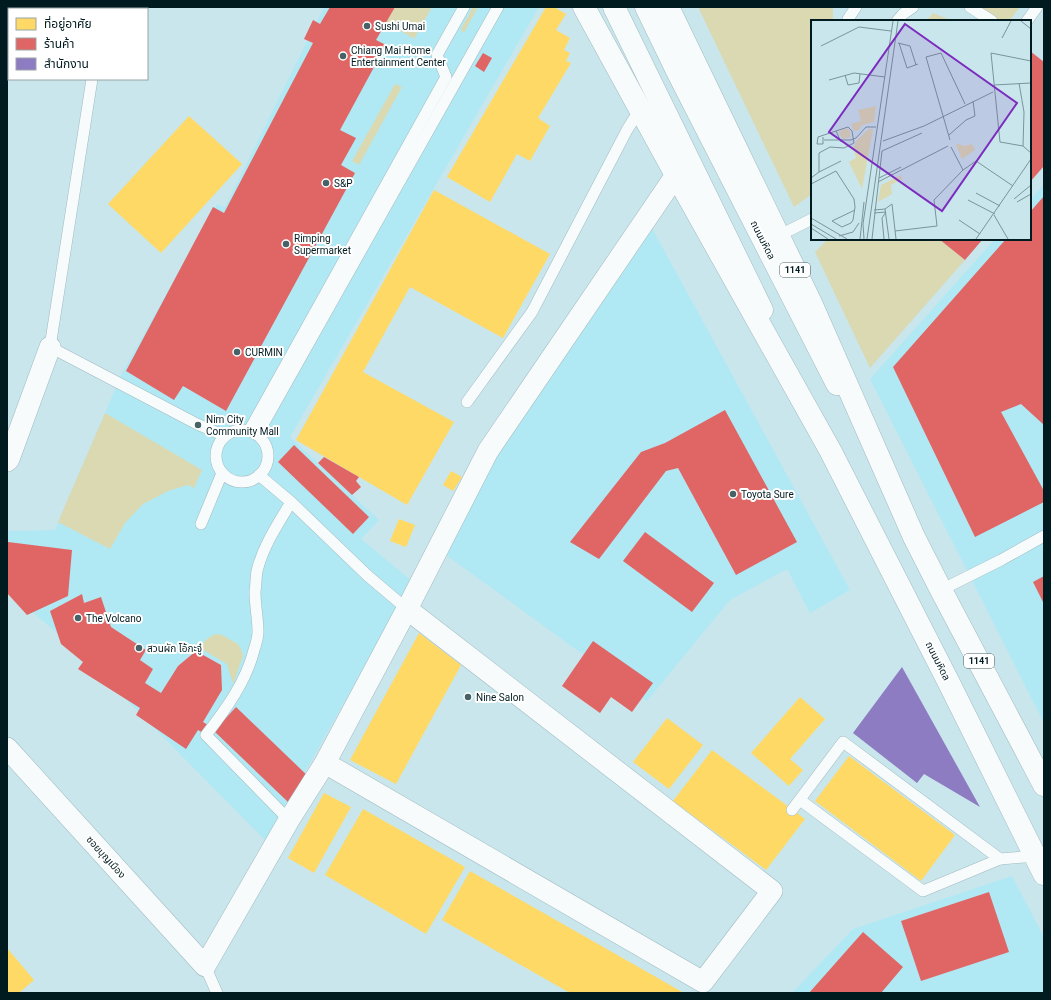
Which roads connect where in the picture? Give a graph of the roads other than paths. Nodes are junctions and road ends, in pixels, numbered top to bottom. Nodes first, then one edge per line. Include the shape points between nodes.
1 (464, 7) edge
2 (498, 7) edge
3 (584, 7) edge
4 (614, 7) edge
5 (646, 7) edge
6 (668, 7) edge
7 (856, 7) edge
8 (913, 7) edge
9 (970, 7) edge
10 (1037, 7) edge
11 (848, 20) edge
12 (898, 20) edge
13 (990, 20) edge
14 (1028, 20) edge
15 (92, 80) edge
16 (640, 109) junction
17 (676, 175) junction
18 (811, 220) edge
19 (778, 236) junction
20 (50, 347) junction
21 (467, 402) dead end
22 (253, 433) junction
23 (225, 436) junction
24 (830, 450) junction
25 (7, 461) edge
26 (222, 473) junction
27 (259, 475) junction
28 (291, 502) junction
29 (201, 524) dead end
30 (1044, 536) edge
31 (914, 537) junction
32 (941, 590) junction
33 (407, 609) junction
34 (7, 748) edge
35 (325, 763) junction
36 (1044, 785) edge
37 (800, 800) junction
38 (792, 810) dead end
39 (289, 820) junction
40 (1000, 859) junction
41 (1039, 865) edge
42 (206, 966) junction
43 (217, 993) edge

1 - 22 lane via 437,55 446,77
2 - 22 lane
3 - 16 main road, ถนนมหิดล
4 - 24 main road, ถนนมหิดล
5 - 31 main road, ถนนมหิดล / 1141
6 - 19 main road, ถนนมหิดล / 1141
7 - 11 lane
8 - 12 lane
9 - 13 lane
10 - 14 lane
15 - 20 lane
16 - 17 main road, ถนนมหิดล
16 - 21 lane via 532,312
17 - 24 main road, ถนนมหิดล
17 - 33 street via 488,451
18 - 19 lane
19 - 31 main road, ถนนมหิดล / 1141 via 814,310
20 - 23 lane
20 - 25 street
22 - 23 lane via 244,430 234,431
22 - 27 lane via 262,439 267,447 268,458 265,468
23 - 26 lane via 216,454 217,464
24 - 41 main road, ถนนมหิดล
26 - 27 lane via 240,482
26 - 29 lane
27 - 28 lane
28 - 33 lane via 368,576
28 - 39 lane via 275,529 257,572 255,593 258,634 254,652 238,690 206,735
30 - 32 lane
31 - 32 main road, ถนนมหิดล / 1141
32 - 36 main road, ถนนมหิดล / 1141
33 - 35 street
33 - 35 street via 750,866 772,891 703,982
34 - 42 street, ซอยบุญเมือง
35 - 39 street
37 - 38 lane
37 - 40 lane via 923,892
37 - 40 lane via 843,742
39 - 42 street
40 - 41 lane
42 - 43 lane

